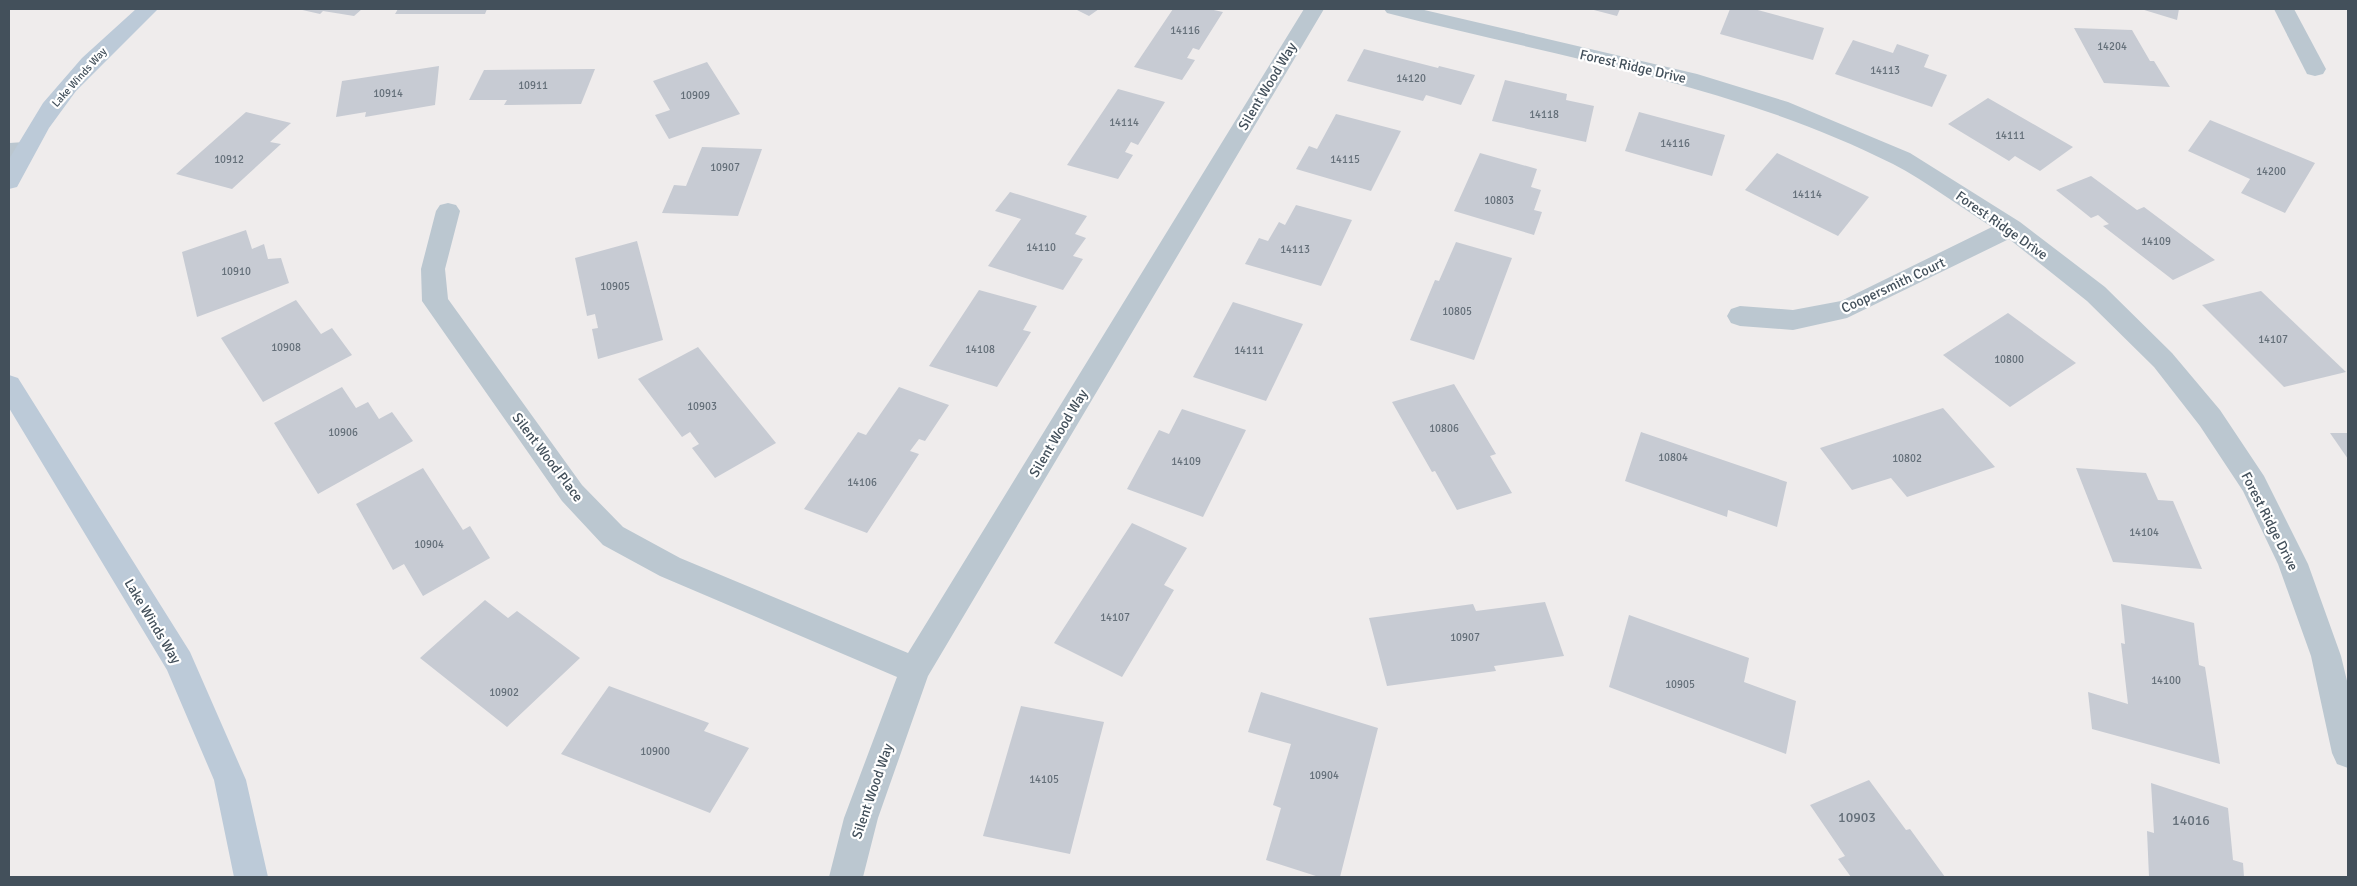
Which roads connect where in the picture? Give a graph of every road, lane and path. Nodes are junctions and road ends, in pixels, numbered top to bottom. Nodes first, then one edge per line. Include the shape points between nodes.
1 (148, 9) edge
2 (1314, 9) edge
3 (1394, 9) edge
4 (2284, 9) edge
5 (2315, 69) dead end
6 (17, 151) edge
7 (9, 181) edge
8 (448, 211) dead end
9 (2010, 228) junction
10 (1740, 316) dead end
11 (9, 385) edge
12 (915, 670) junction
13 (2348, 753) edge
14 (251, 877) edge
15 (846, 877) edge

1 - 6 street, Lake Winds Way via 106,46 58,98
2 - 12 street, Silent Wood Way
3 - 9 street, Forest Ridge Drive via 1697,81 1780,107 1902,159
4 - 5 street
6 - 7 street, Lake Winds Way
8 - 12 street, Silent Wood Place via 433,269 435,302 572,493 613,536 670,567
9 - 10 street, Coopersmith Court via 1847,309 1793,320
9 - 13 street, Forest Ridge Drive via 2096,294 2163,360 2210,418 2254,484 2293,564 2323,647
11 - 14 street, Lake Winds Way via 179,662 230,780
12 - 15 street, Silent Wood Way via 861,818

